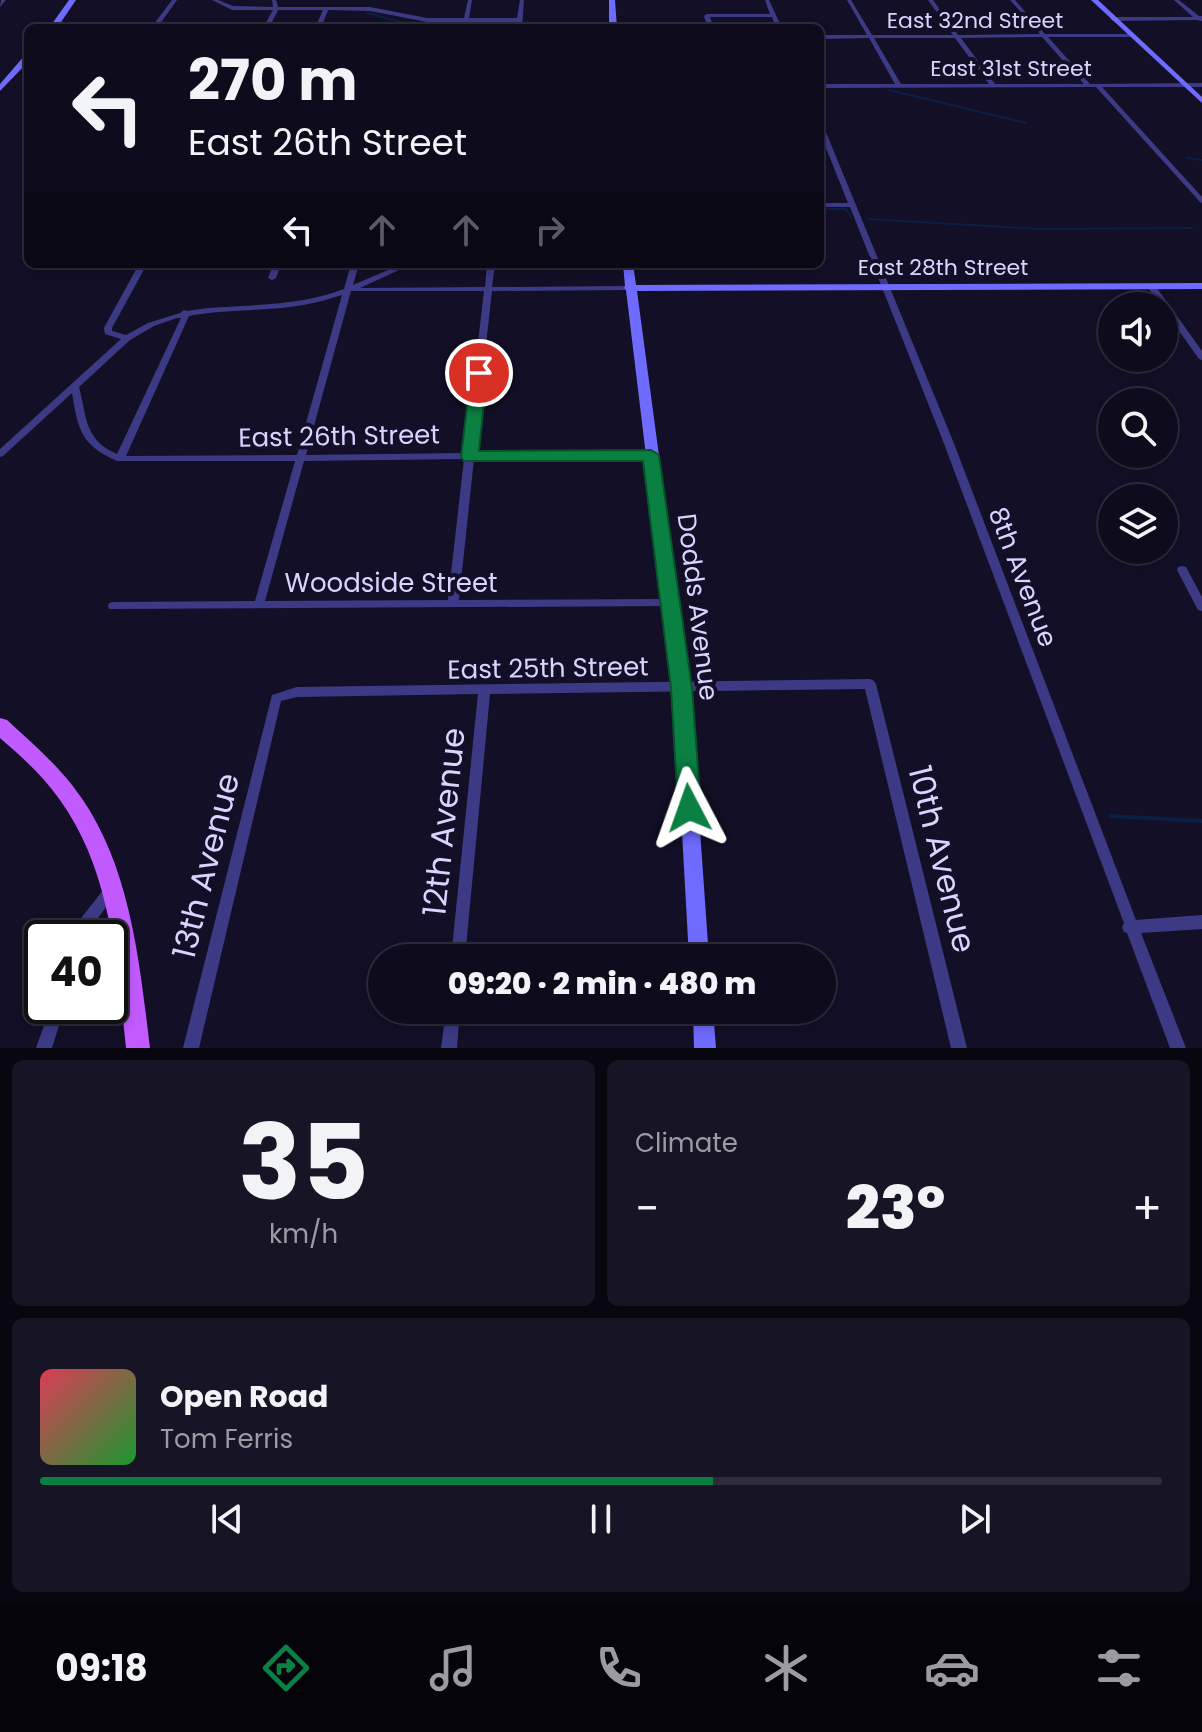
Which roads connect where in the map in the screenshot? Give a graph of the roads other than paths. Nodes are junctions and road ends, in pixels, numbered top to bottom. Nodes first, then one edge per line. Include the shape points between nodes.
1 (73, 0) edge
2 (175, 0) edge
3 (214, 0) edge
4 (274, 0) edge
5 (374, 0) edge
6 (470, 0) edge
7 (522, 0) edge
8 (612, 0) edge
9 (767, 0) edge
10 (849, 0) edge
11 (930, 0) edge
12 (1012, 0) edge
13 (1094, 0) edge
14 (1176, 0) edge
15 (276, 8) junction
16 (370, 9) junction
17 (326, 10) junction
18 (774, 15) junction
19 (1113, 19) junction
20 (1201, 19) edge
21 (427, 20) junction
22 (466, 20) junction
23 (520, 20) junction
24 (56, 24) edge
25 (157, 24) edge
26 (268, 24) edge
27 (320, 24) edge
28 (426, 24) edge
29 (520, 24) edge
30 (613, 24) edge
31 (710, 24) edge
32 (777, 24) edge
33 (1129, 35) junction
34 (870, 36) junction
35 (955, 36) junction
36 (1044, 36) junction
37 (824, 37) edge
38 (24, 62) edge
39 (1184, 85) junction
40 (1202, 85) edge
41 (824, 86) edge
42 (899, 86) junction
43 (994, 86) junction
44 (1089, 86) junction
45 (1098, 86) junction
46 (0, 89) edge
47 (1202, 101) edge
48 (824, 141) edge
49 (1202, 201) edge
50 (824, 205) edge
51 (852, 205) junction
52 (141, 268) edge
53 (276, 268) edge
54 (354, 268) edge
55 (399, 268) edge
56 (491, 268) edge
57 (628, 268) edge
58 (272, 278) dead end
59 (1151, 286) junction
60 (1202, 286) edge
61 (887, 287) junction
62 (629, 288) junction
63 (488, 289) junction
64 (347, 290) junction
65 (184, 312) junction
66 (127, 338) junction
67 (1202, 357) edge
68 (75, 388) junction
69 (0, 454) edge
70 (651, 455) junction
71 (470, 457) junction
72 (120, 459) junction
73 (300, 460) junction
74 (1182, 570) dead end
75 (669, 603) junction
76 (453, 604) junction
77 (259, 605) junction
78 (113, 606) dead end
79 (1202, 607) edge
80 (870, 684) joint
81 (682, 688) junction
82 (484, 691) junction
83 (276, 698) joint
84 (0, 726) edge
85 (113, 887) junction
86 (88, 920) edge
87 (1202, 922) edge
88 (1129, 927) junction
89 (459, 944) edge
90 (698, 944) edge
91 (52, 1024) edge
92 (452, 1024) edge
93 (704, 1024) edge
94 (44, 1048) edge
95 (138, 1048) edge
96 (191, 1048) edge
97 (449, 1048) edge
98 (705, 1048) edge
99 (959, 1048) edge
100 (1178, 1048) edge

1 - 24 street
2 - 25 street
3 - 15 street via 232,8
4 - 15 street
5 - 16 street
6 - 22 street
7 - 23 street
8 - 30 street
9 - 18 street
10 - 34 street
11 - 35 street
12 - 36 street
13 - 19 street
14 - 20 street
15 - 17 street
15 - 26 street
16 - 17 street
16 - 21 street
17 - 27 street
18 - 31 street via 707,16
18 - 32 street
19 - 20 street
19 - 33 street
21 - 22 street
21 - 28 street
22 - 23 street
23 - 29 street
33 - 36 street, East 32nd Street
33 - 39 street
34 - 35 street, East 32nd Street
34 - 37 street, East 32nd Street
34 - 42 street
35 - 36 street, East 32nd Street
35 - 43 street
36 - 44 street
38 - 46 street
39 - 40 street, East 31st Street
39 - 45 street, East 31st Street
39 - 47 street
41 - 42 street, East 31st Street
42 - 43 street, East 31st Street
43 - 44 street, East 31st Street
44 - 45 street, East 31st Street
45 - 49 street
48 - 51 street, 8th Avenue
50 - 51 street
51 - 61 street, 8th Avenue
52 - 66 street via 108,328
53 - 58 street
54 - 64 street
55 - 64 street
56 - 63 street
57 - 62 street, Dodds Avenue
59 - 60 street, East 28th Street
59 - 61 street, East 28th Street
59 - 67 street
61 - 62 street, East 28th Street
61 - 88 street, 8th Avenue
62 - 63 street, East 28th Street
62 - 70 street, Dodds Avenue
63 - 64 street, East 28th Street
63 - 71 street
64 - 65 street via 286,305
64 - 73 street
65 - 66 street
65 - 72 street
66 - 68 street
68 - 69 street
68 - 72 street via 83,432 104,453
70 - 71 street, East 26th Street
70 - 75 street, Dodds Avenue
71 - 73 street, East 26th Street
71 - 76 street
72 - 73 street, East 26th Street
73 - 77 street
74 - 79 street
75 - 76 street, Woodside Street
75 - 81 street, Dodds Avenue
76 - 77 street, Woodside Street
77 - 78 street, Woodside Street
80 - 81 street, East 25th Street
80 - 99 street, 10th Avenue
81 - 82 street, East 25th Street
81 - 90 street, Dodds Avenue
82 - 83 street, East 25th Street via 297,692
82 - 89 street, 12th Avenue
83 - 96 street, 13th Avenue
84 - 85 main road via 49,770 70,797 97,844
85 - 86 street
85 - 95 main road via 124,929
87 - 88 street
88 - 100 street, 8th Avenue
91 - 94 street
92 - 97 street
93 - 98 street

